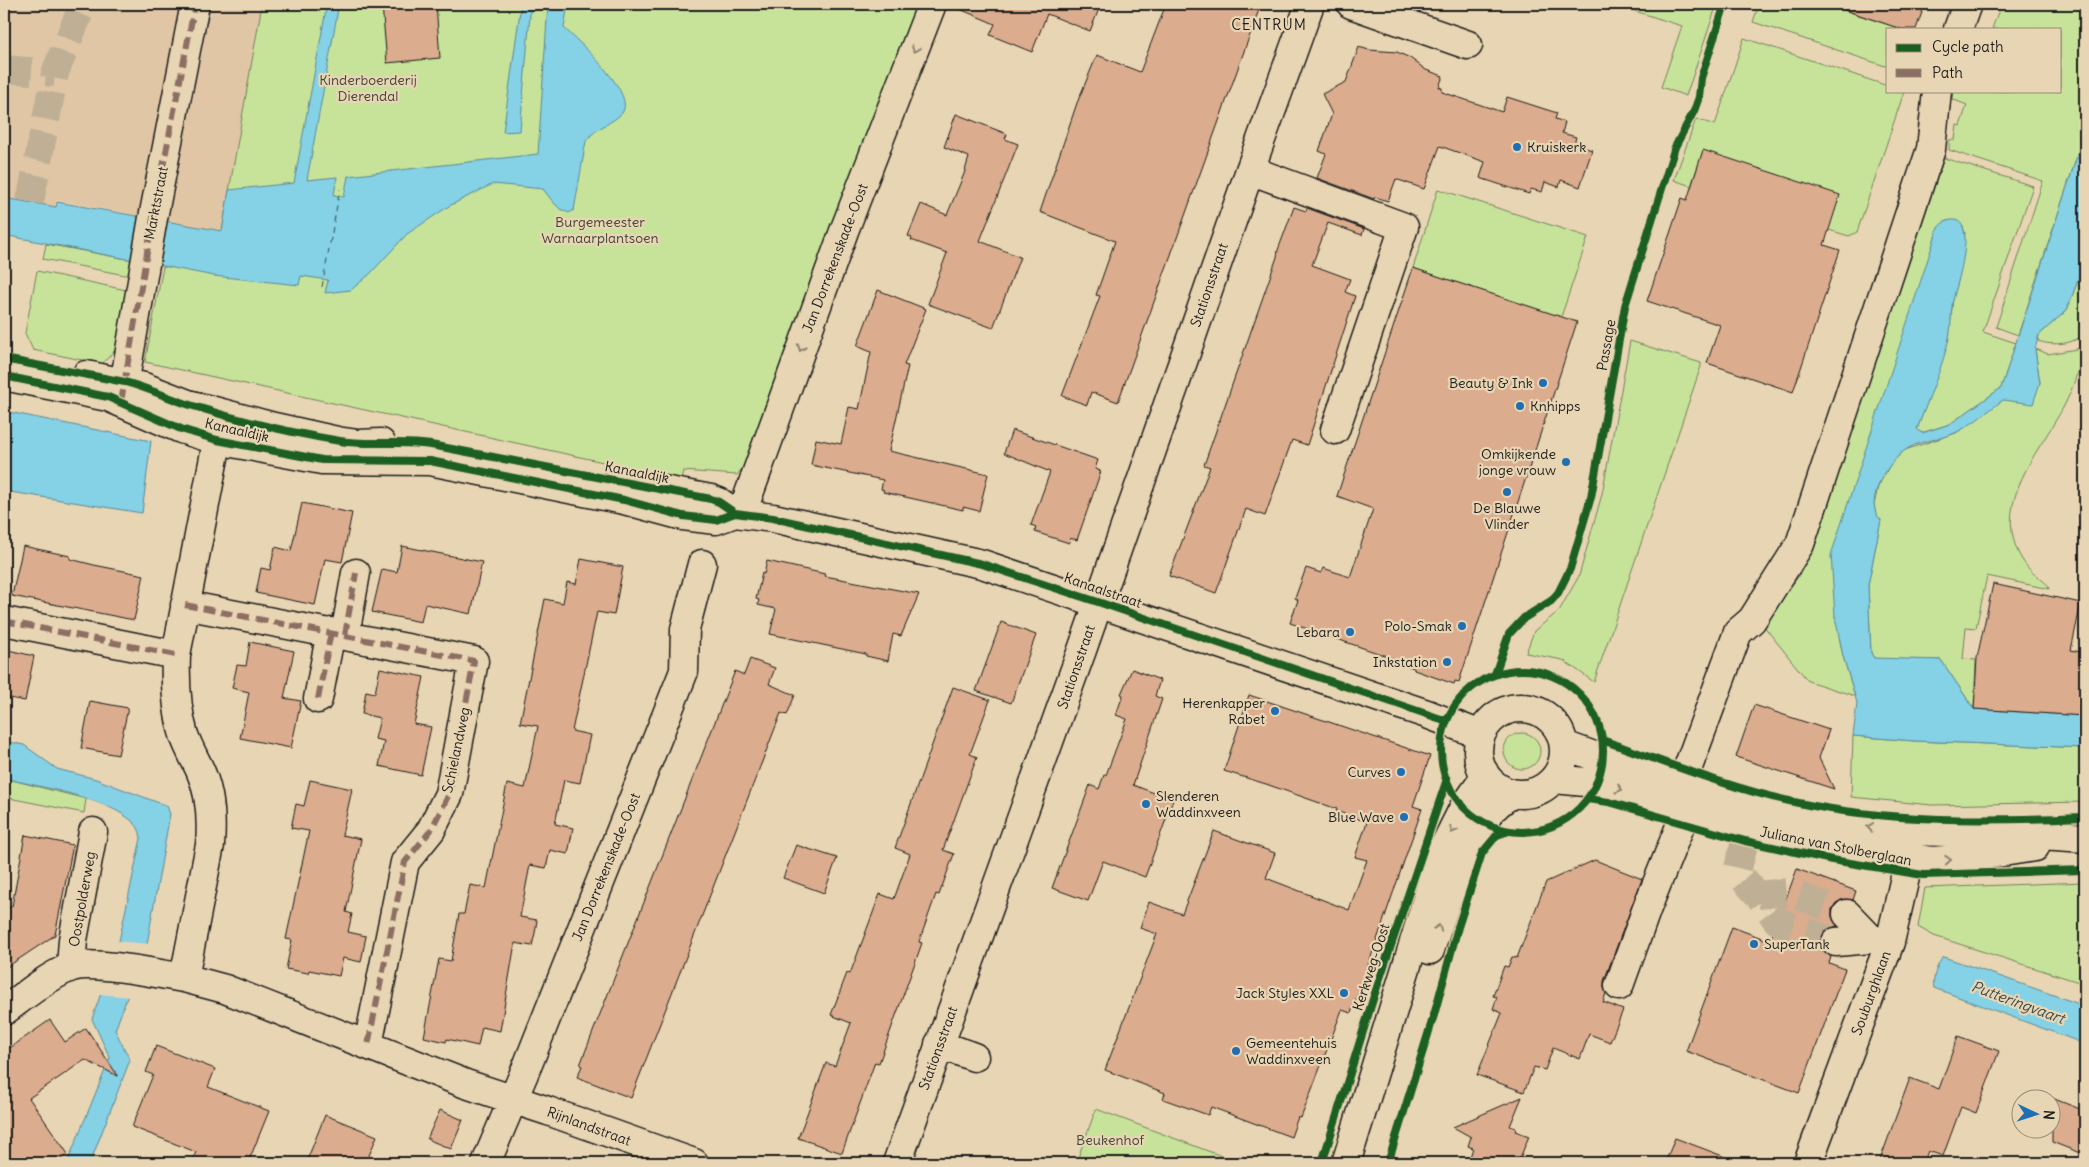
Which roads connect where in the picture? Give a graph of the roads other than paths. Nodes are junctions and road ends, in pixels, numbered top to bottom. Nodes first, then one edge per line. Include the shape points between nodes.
1 (195, 4) edge
2 (932, 4) edge
3 (1310, 4) edge
4 (1351, 4) edge
5 (1967, 4) edge
6 (1958, 28) edge
7 (1468, 45) dead end
8 (1937, 92) edge
9 (1250, 170) junction
10 (4, 359) edge
11 (4, 376) edge
12 (123, 392) junction
13 (220, 427) junction
14 (1335, 430) dead end
15 (738, 513) junction
16 (702, 564) dead end
17 (356, 573) dead end
18 (1098, 602) junction
19 (185, 605) junction
20 (4, 621) edge
21 (338, 634) junction
22 (176, 655) junction
23 (318, 699) dead end
24 (1481, 735) junction
25 (1564, 745) junction
26 (1484, 772) junction
27 (1554, 779) junction
28 (1513, 794) junction
29 (1686, 796) junction
30 (1748, 824) junction
31 (1909, 831) junction
32 (93, 832) dead end
33 (2080, 838) edge
34 (1907, 858) junction
35 (1847, 914) tunnel mouth
36 (1880, 940) junction
37 (1836, 942) tunnel mouth
38 (72, 967) junction
39 (184, 978) junction
40 (1619, 986) dead end
41 (4, 1011) edge
42 (939, 1044) junction
43 (368, 1045) junction
44 (974, 1057) dead end
45 (512, 1100) junction
46 (486, 1163) edge
47 (694, 1163) edge
48 (897, 1163) edge
49 (1346, 1163) edge
50 (1364, 1163) edge
51 (1808, 1163) edge

1 - 12 street, Marktstraat
2 -> 15 street, Jan Dorrekenskade-Oost
3 - 9 street, Stationsstraat
4 - 7 street
5 - 6 street
8 - 29 street via 1931,149 1800,544 1752,620 1738,632
9 - 14 street via 1404,227
9 - 18 street, Stationsstraat
10 - 12 street, Kanaaldijk
11 - 12 street, Kanaaldijk via 90,392
12 - 13 street, Kanaaldijk
13 - 15 street, Kanaaldijk via 322,460 430,461 614,498 683,516 716,520
13 - 19 street
15 - 18 street, Kanaalstraat via 982,564
16 - 45 street, Jan Dorrekenskade-Oost via 685,628 684,671
17 - 21 street
18 - 24 street, Kanaalstraat
18 - 42 street, Stationsstraat
19 - 21 street, Schielandweg
19 - 22 street
20 - 22 street
21 - 23 street
21 - 43 street, Schielandweg via 474,661 449,794 431,830 405,862
22 - 39 street via 178,710 184,737 206,789 212,824
24 - 25 street via 1493,718 1504,711 1529,708 1550,719
24 - 26 street via 1478,755
25 - 27 street via 1563,760
25 - 29 street, Juliana van Stolberglaan
26 - 28 street via 1497,787
26 -> 49 street via 1442,851
27 - 28 street via 1538,791
27 -> 29 street, Juliana van Stolberglaan
50 -> 28 street via 1415,995 1461,860 1483,821 1501,799
29 - 30 street, Juliana van Stolberglaan
29 - 40 street
31 -> 30 street, Juliana van Stolberglaan via 1782,812
30 - 34 street, Juliana van Stolberglaan via 1812,842
31 - 33 street, Juliana van Stolberglaan
31 - 34 street, Souburghlaan
32 - 38 street, Oostpolderweg via 73,940
34 -> 33 street, Juliana van Stolberglaan via 1932,861 1958,859
34 - 36 street, Souburghlaan
35 - 36 street
36 - 37 street
36 - 51 street, Souburghlaan
38 - 39 street, Oostpolderweg via 103,967
38 - 41 street, Oostpolderweg
39 - 43 street via 225,989
42 - 44 street
42 - 48 street, Stationsstraat
43 - 45 street
45 - 46 street, Jan Dorrekenskade-Oost
45 - 47 street, Rijnlandstraat

